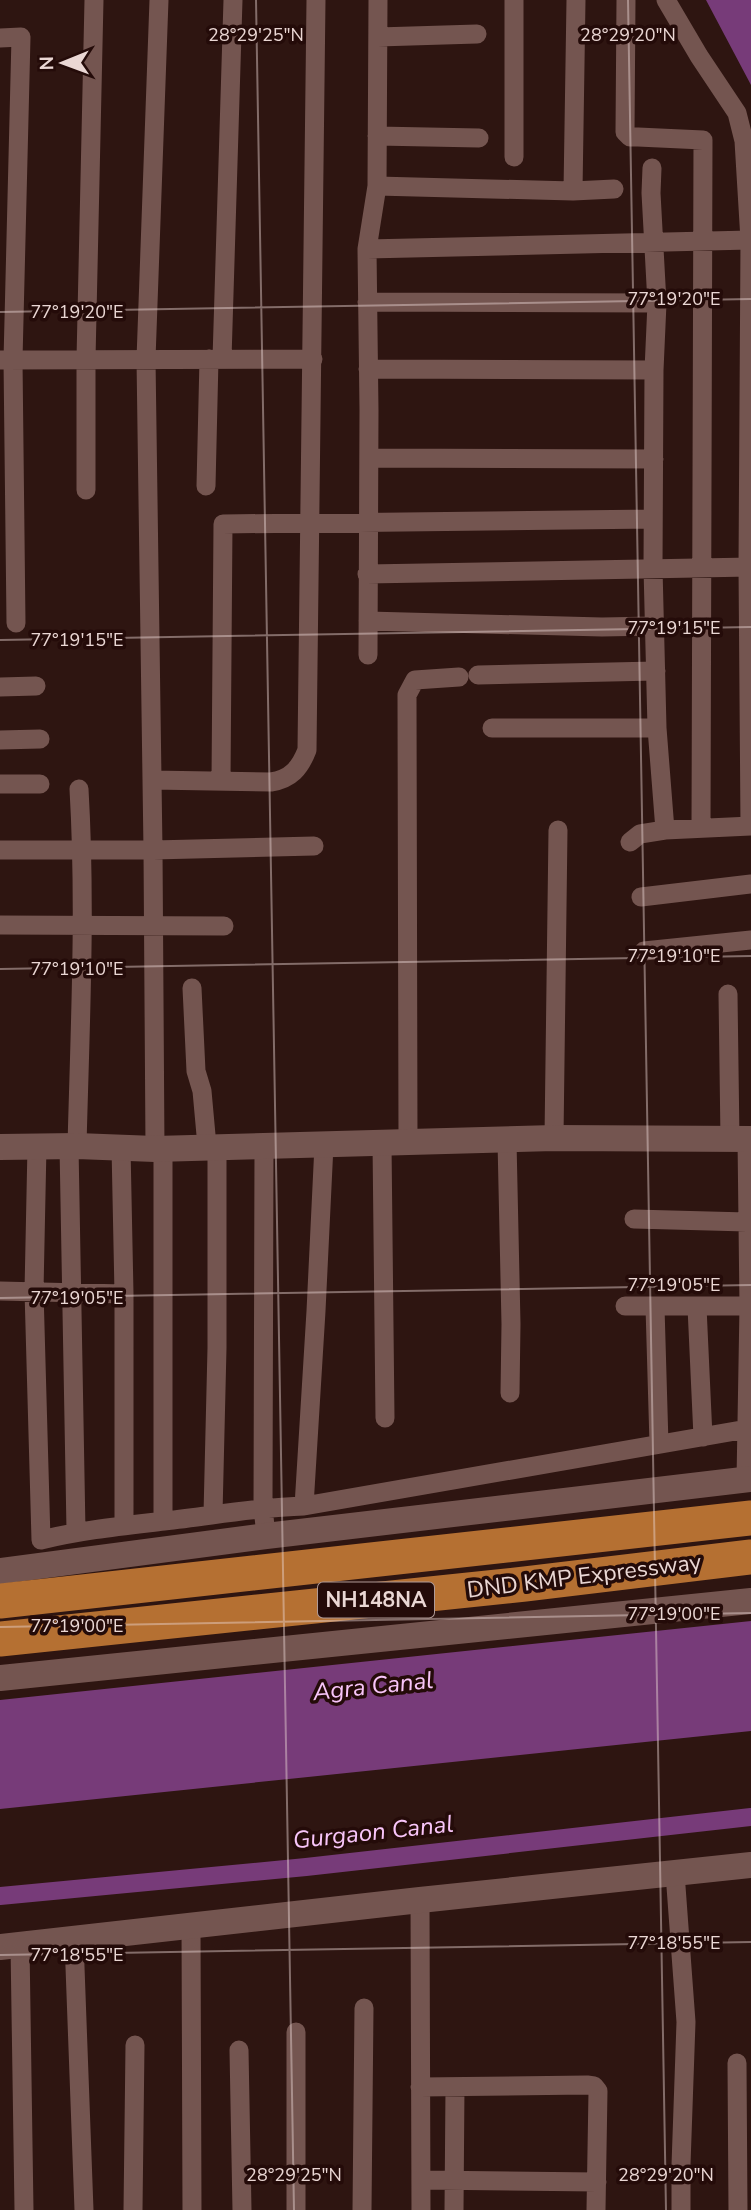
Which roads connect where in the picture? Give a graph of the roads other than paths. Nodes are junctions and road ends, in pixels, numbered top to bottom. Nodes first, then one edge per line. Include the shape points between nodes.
1 (94, 0) edge
2 (159, 0) edge
3 (233, 0) edge
4 (316, 0) edge
5 (378, 0) edge
6 (514, 0) edge
7 (576, 0) edge
8 (626, 0) edge
9 (666, 0) edge
10 (477, 34) dead end
11 (378, 37) junction
12 (0, 38) edge
13 (377, 136) junction
14 (479, 138) dead end
15 (514, 157) dead end
16 (652, 168) dead end
17 (377, 186) junction
18 (614, 189) dead end
19 (573, 191) junction
20 (750, 240) edge
21 (653, 241) junction
22 (702, 242) junction
23 (367, 249) junction
24 (368, 302) junction
25 (657, 303) junction
26 (86, 359) junction
27 (146, 359) junction
28 (215, 359) junction
29 (313, 359) junction
30 (7, 360) edge
31 (368, 369) junction
32 (654, 370) junction
33 (369, 457) junction
34 (654, 459) junction
35 (206, 486) dead end
36 (86, 490) dead end
37 (653, 519) junction
38 (367, 522) junction
39 (311, 524) junction
40 (701, 567) junction
41 (750, 567) edge
42 (653, 568) junction
43 (367, 574) junction
44 (368, 621) junction
45 (16, 623) dead end
46 (654, 626) junction
47 (368, 655) dead end
48 (656, 671) junction
49 (0, 687) edge
50 (36, 687) dead end
51 (492, 728) dead end
52 (657, 728) junction
53 (40, 739) dead end
54 (0, 740) edge
55 (152, 780) junction
56 (221, 781) junction
57 (0, 784) edge
58 (40, 784) dead end
59 (79, 789) dead end
60 (750, 826) edge
61 (701, 828) junction
62 (558, 830) dead end
63 (665, 830) junction
64 (630, 842) dead end
65 (314, 846) dead end
66 (0, 850) edge
67 (83, 850) junction
68 (153, 850) junction
69 (751, 884) edge
70 (641, 897) dead end
71 (153, 924) junction
72 (0, 926) edge
73 (82, 926) junction
74 (223, 926) dead end
75 (751, 940) edge
76 (644, 951) dead end
77 (192, 988) dead end
78 (728, 994) dead end
79 (554, 1139) junction
80 (743, 1139) edge
81 (507, 1141) junction
82 (395, 1143) junction
83 (324, 1145) junction
84 (37, 1146) junction
85 (73, 1146) junction
86 (212, 1146) junction
87 (264, 1146) junction
88 (0, 1147) edge
89 (121, 1147) junction
90 (159, 1148) junction
91 (749, 1196) edge
92 (634, 1219) dead end
93 (747, 1222) junction
94 (749, 1254) edge
95 (0, 1291) edge
96 (34, 1292) junction
97 (70, 1294) junction
98 (124, 1294) junction
99 (625, 1306) dead end
100 (750, 1306) edge
101 (654, 1307) junction
102 (696, 1307) junction
103 (510, 1394) dead end
104 (385, 1418) dead end
105 (747, 1429) junction
106 (703, 1437) junction
107 (659, 1444) junction
108 (749, 1480) edge
109 (304, 1506) junction
110 (263, 1507) junction
111 (213, 1514) junction
112 (751, 1518) edge
113 (163, 1521) junction
114 (124, 1524) junction
115 (70, 1533) junction
116 (266, 1536) junction
117 (751, 1557) edge
118 (62, 1562) junction
119 (0, 1571) edge
120 (0, 1601) edge
121 (751, 1601) edge
122 (0, 1639) edge
123 (0, 1678) edge
124 (751, 1866) edge
125 (675, 1873) junction
126 (420, 1900) junction
127 (191, 1925) junction
128 (74, 1940) junction
129 (10, 1946) edge
130 (364, 2008) dead end
131 (296, 2032) dead end
132 (135, 2045) dead end
133 (239, 2050) dead end
134 (737, 2063) dead end
135 (420, 2087) junction
136 (455, 2087) junction
137 (421, 2179) junction
138 (453, 2181) junction
139 (597, 2182) junction
140 (24, 2210) edge
141 (84, 2210) edge
142 (133, 2210) edge
143 (192, 2210) edge
144 (242, 2210) edge
145 (296, 2210) edge
146 (362, 2210) edge
147 (421, 2210) edge
148 (454, 2210) edge
149 (596, 2210) edge
150 (681, 2210) edge
151 (738, 2210) edge

1 - 26 street
2 - 27 street
3 - 28 street
4 - 29 street
5 - 11 street
6 - 15 street
7 - 19 street
8 - 22 street via 625,132 638,137 703,140
9 - 20 street via 737,113 744,141
10 - 11 street
11 - 13 street
12 - 30 street via 21,37
13 - 14 street
13 - 17 street
16 - 21 street
17 - 19 street
17 - 23 street
18 - 19 street
20 - 22 street
20 - 41 street
21 - 22 street
21 - 23 street
21 - 25 street
22 - 40 street
23 - 24 street
24 - 25 street
24 - 31 street
25 - 32 street
26 - 27 street
26 - 30 street
26 - 36 street
27 - 28 street
27 - 55 street
28 - 29 street
28 - 35 street
29 - 39 street
30 - 45 street
31 - 32 street
31 - 33 street
32 - 34 street
33 - 34 street
33 - 38 street
34 - 37 street
37 - 38 street
37 - 42 street
38 - 39 street
38 - 43 street
39 - 56 street via 307,750 302,764 281,780
39 - 56 street via 223,524
40 - 41 street
40 - 42 street
40 - 61 street
41 - 60 street
42 - 43 street
42 - 46 street
43 - 44 street
44 - 46 street
44 - 47 street
46 - 48 street
48 - 52 street
48 - 82 street via 415,680 407,695
49 - 50 street
51 - 52 street
52 - 63 street
53 - 54 street
55 - 56 street
55 - 68 street
57 - 58 street
59 - 67 street
60 - 61 street
61 - 63 street
62 - 79 street
63 - 64 street via 640,834
65 - 68 street
66 - 67 street
67 - 68 street
67 - 73 street
68 - 71 street
69 - 70 street
71 - 73 street
71 - 74 street
71 - 90 street
72 - 73 street
73 - 85 street
75 - 76 street
77 - 86 street via 196,1071
78 - 80 street
79 - 80 street
79 - 81 street
80 - 91 street
81 - 82 street
81 - 103 street
82 - 83 street
82 - 104 street
83 - 87 street
83 - 109 street
84 - 85 street
84 - 88 street
84 - 96 street
85 - 89 street
85 - 97 street
86 - 87 street
86 - 90 street
86 - 111 street via 217,1335
87 - 110 street
89 - 90 street
89 - 98 street
90 - 113 street
91 - 93 street
92 - 93 street
93 - 94 street
94 - 100 street
95 - 96 street
96 - 97 street
96 - 115 street via 41,1540
97 - 98 street
97 - 115 street
98 - 114 street
99 - 101 street
100 - 102 street
100 - 105 street
101 - 102 street
101 - 107 street
102 - 106 street
105 - 106 street
105 - 108 street
106 - 107 street
107 - 109 street
108 - 116 street
109 - 110 street
110 - 111 street
110 - 116 street
111 - 113 street
112 - 120 highway, DND KMP Expressway / NH148NA
113 - 114 street
114 - 115 street
115 - 118 street
116 - 118 street
117 - 122 highway, DND KMP Expressway / NH148NA
118 - 119 street
121 - 123 street
124 - 125 street
125 - 126 street
125 - 150 street via 686,2030
126 - 127 street
126 - 135 street
127 - 128 street
127 - 143 street
128 - 129 street
128 - 141 street
129 - 140 street
130 - 146 street
131 - 145 street
132 - 142 street
133 - 144 street
134 - 151 street
135 - 136 street
135 - 137 street
136 - 138 street
136 - 139 street via 594,2086 598,2091
137 - 138 street
137 - 147 street
138 - 139 street
138 - 148 street
139 - 149 street

